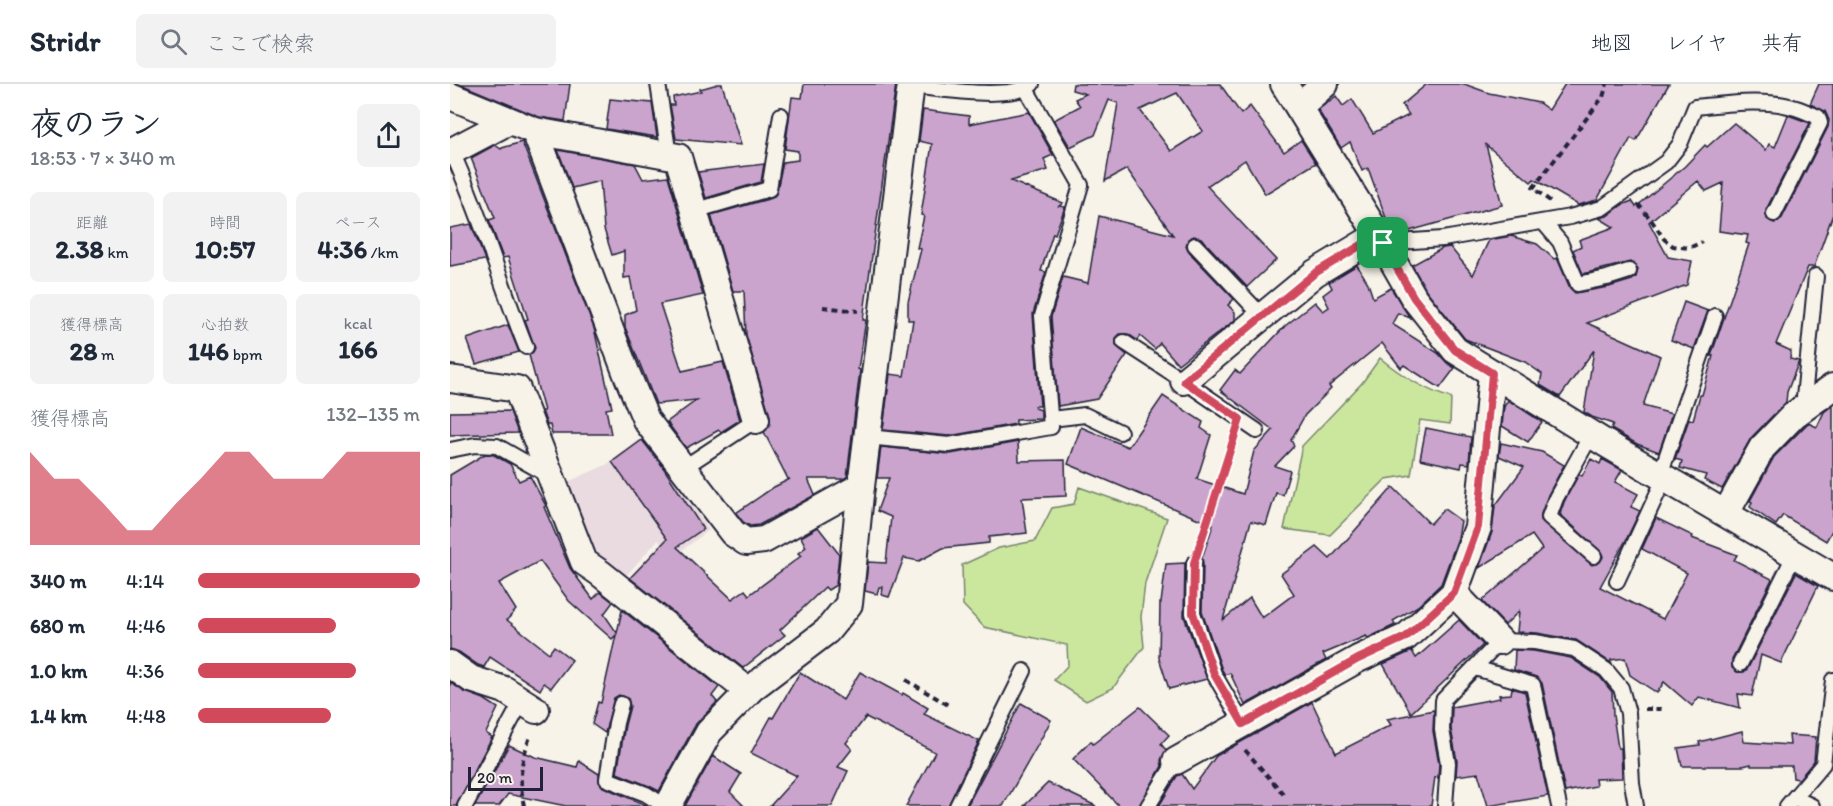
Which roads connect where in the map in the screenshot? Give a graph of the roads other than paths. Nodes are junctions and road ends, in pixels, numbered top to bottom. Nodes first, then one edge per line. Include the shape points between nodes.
1 (658, 84) edge
2 (1284, 84) edge
3 (1325, 84) edge
4 (911, 85) edge
5 (1029, 87) edge
6 (450, 96) edge
7 (1299, 107) junction
8 (781, 115) dead end
9 (509, 121) junction
10 (535, 131) junction
11 (451, 152) edge
12 (669, 155) junction
13 (694, 211) junction
14 (1774, 214) dead end
15 (1543, 222) junction
16 (1380, 239) junction
17 (1196, 245) dead end
18 (1629, 271) dead end
19 (1816, 276) dead end
20 (1262, 316) junction
21 (1715, 316) dead end
22 (1124, 342) dead end
23 (526, 347) dead end
24 (1492, 373) junction
25 (450, 379) edge
26 (1184, 381) junction
27 (1833, 387) edge
28 (1803, 408) junction
29 (1051, 419) junction
30 (756, 420) joint
31 (1257, 431) dead end
32 (1120, 432) dead end
33 (1591, 435) junction
34 (867, 437) junction
35 (450, 450) edge
36 (683, 468) junction
37 (551, 476) junction
38 (1663, 476) junction
39 (861, 486) junction
40 (1726, 513) junction
41 (1796, 554) junction
42 (1594, 556) dead end
43 (1194, 563) road end
44 (1833, 577) edge
45 (1617, 581) dead end
46 (1454, 593) junction
47 (1500, 641) junction
48 (450, 664) edge
49 (1740, 664) dead end
50 (1475, 668) junction
51 (1024, 671) dead end
52 (1833, 680) edge
53 (748, 691) junction
54 (621, 704) dead end
55 (530, 714) joint
56 (1236, 727) junction
57 (1176, 761) joint
58 (1791, 802) edge
59 (465, 806) edge
60 (666, 806) edge
61 (957, 806) edge
62 (1148, 806) edge
63 (1445, 806) edge
64 (1559, 806) edge
65 (1636, 806) edge
66 (1812, 806) edge

1 - 12 lane
2 - 7 street
3 - 7 street
4 - 5 lane via 979,94
4 - 34 street
5 - 29 lane via 1081,185 1042,316
6 - 9 street
7 - 16 street
8 - 13 lane via 769,189
9 - 10 street
9 - 11 street
10 - 12 street
10 - 36 street via 646,420
11 - 23 lane via 469,189
12 - 13 street via 678,157
13 - 30 street
14 - 15 lane via 1820,123 1818,117 1794,107 1721,104 1695,107 1680,144 1665,162 1628,191 1602,208
15 - 16 lane via 1443,239
15 - 18 lane via 1560,242 1578,284
16 - 20 street via 1315,273
16 - 24 street via 1414,298 1455,350
17 - 20 lane
19 - 28 lane
20 - 26 street
21 - 38 lane
22 - 26 lane
24 - 33 street
24 - 46 street via 1478,527
25 - 37 street via 520,382
26 - 31 lane
27 - 28 street
28 - 40 street via 1762,448
29 - 32 lane via 1085,415
29 - 34 lane via 1051,427 950,445
30 - 36 lane
33 - 38 street
33 - 42 lane via 1556,498 1550,517
34 - 39 street
35 - 37 lane via 497,446
36 - 39 street via 733,533 746,542 764,540
37 - 53 street via 584,562
38 - 40 street
38 - 45 lane
39 - 53 street via 849,604 827,631
40 - 41 street
41 - 44 street
41 - 49 lane
43 - 56 lane via 1193,613
46 - 47 street
46 - 56 street via 1406,637 1358,659
47 - 50 lane
47 - 65 lane via 1574,649 1606,670 1621,688 1628,713
48 - 55 street via 471,679 505,690
50 - 63 lane via 1443,700 1442,730 1448,763
50 - 64 lane via 1533,685
51 - 61 lane
52 - 58 lane via 1823,764
53 - 60 street via 710,732
54 - 60 lane via 607,779
55 - 59 lane
56 - 57 street
57 - 62 lane
58 - 66 lane

